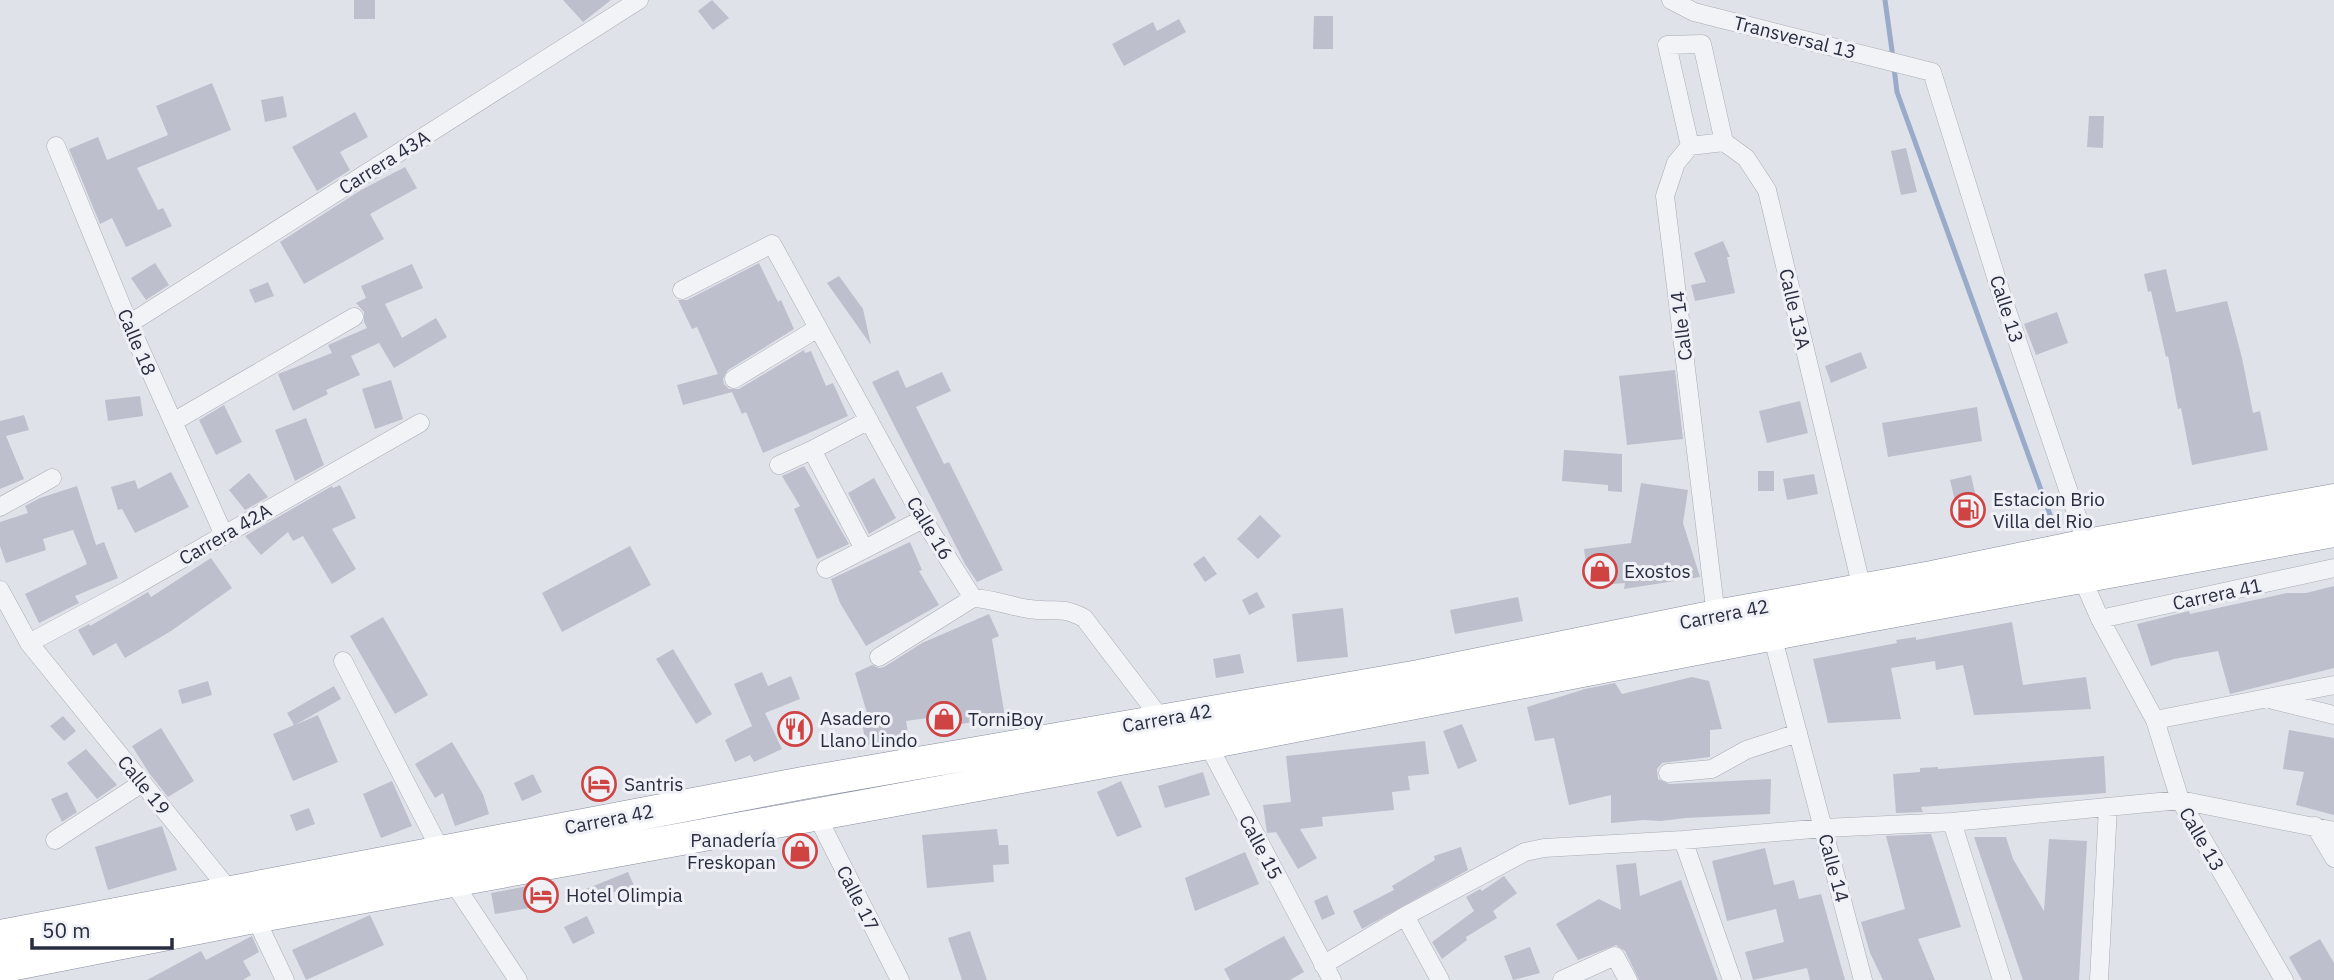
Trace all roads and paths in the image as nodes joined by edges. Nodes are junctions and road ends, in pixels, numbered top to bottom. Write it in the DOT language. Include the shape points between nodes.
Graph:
graph roads {
  1 [pos="639,0"];
  2 [pos="1671,0"];
  3 [pos="1932,72"];
  4 [pos="1724,142"];
  5 [pos="57,146"];
  6 [pos="1690,146"];
  7 [pos="682,290"];
  8 [pos="354,317"];
  9 [pos="129,324"];
  10 [pos="818,328"];
  11 [pos="734,379"];
  12 [pos="869,419"];
  13 [pos="173,422"];
  14 [pos="420,423"];
  15 [pos="812,450"];
  16 [pos="779,465"];
  17 [pos="52,478"];
  18 [pos="2334,499"];
  19 [pos="0,507"];
  20 [pos="923,519"];
  21 [pos="2334,531"];
  22 [pos="223,535"];
  23 [pos="2087,545"];
  24 [pos="864,549"];
  25 [pos="2334,568"];
  26 [pos="826,569"];
  27 [pos="2082,578"];
  28 [pos="1862,589"];
  29 [pos="0,590"];
  30 [pos="973,598"];
  31 [pos="1716,615"];
  32 [pos="2100,619"];
  33 [pos="1772,635"];
  34 [pos="29,643"];
  35 [pos="878,657"];
  36 [pos="343,661"];
  37 [pos="2334,685"];
  38 [pos="2266,699"];
  39 [pos="2334,715"];
  40 [pos="1176,717"];
  41 [pos="2155,720"];
  42 [pos="1798,733"];
  43 [pos="1208,743"];
  44 [pos="1668,773"];
  45 [pos="142,783"];
  46 [pos="2180,800"];
  47 [pos="2108,807"];
  48 [pos="817,816"];
  49 [pos="1952,822"];
  50 [pos="2315,826"];
  51 [pos="1824,828"];
  52 [pos="2334,831"];
  53 [pos="55,840"];
  54 [pos="1683,840"];
  55 [pos="441,851"];
  56 [pos="2334,858"];
  57 [pos="453,882"];
  58 [pos="230,891"];
  59 [pos="1405,916"];
  60 [pos="255,917"];
  61 [pos="0,936"];
  62 [pos="0,967"];
  63 [pos="1329,976"];
  64 [pos="285,980"];
  65 [pos="518,980"];
  66 [pos="900,980"];
  67 [pos="1440,980"];
  68 [pos="1562,980"];
  69 [pos="1628,980"];
  70 [pos="1732,980"];
  71 [pos="1863,980"];
  72 [pos="2001,980"];
  73 [pos="2099,980"];
  74 [pos="2284,980"];
  1 -- 9 [label="street, Carrera 43A"];
  2 -- 3 [label="street, Transversal 13" via="1693,12"];
  3 -- 23 [label="street, Calle 13"];
  4 -- 6 [label="street"];
  4 -- 6 [label="street" via="1702,44 1667,45"];
  4 -- 28 [label="street, Calle 13A" via="1746,158 1767,190"];
  5 -- 9 [label="street, Calle 18"];
  6 -- 31 [label="street, Calle 14" via="1676,163 1665,197"];
  7 -- 10 [label="street, Calle 16" via="772,244"];
  8 -- 13 [label="street"];
  9 -- 13 [label="street, Calle 18"];
  10 -- 11 [label="street"];
  10 -- 12 [label="street, Calle 16"];
  12 -- 15 [label="street"];
  12 -- 20 [label="street, Calle 16"];
  13 -- 22 [label="street, Calle 18"];
  14 -- 22 [label="street, Carrera 42A"];
  15 -- 16 [label="street"];
  15 -- 24 [label="street"];
  17 -- 19 [label="street"];
  18 -- 23 [label="highway, Carrera 42"];
  20 -- 24 [label="street"];
  20 -- 30 [label="street, Calle 16"];
  21 -- 27 [label="highway, Carrera 42"];
  22 -- 34 [label="street, Carrera 42A"];
  23 -- 28 [label="highway, Carrera 42"];
  24 -- 26 [label="street"];
  25 -- 32 [label="street, Carrera 41"];
  27 -- 32 [label="street, Calle 13"];
  27 -- 33 [label="highway, Carrera 42"];
  28 -- 31 [label="highway, Carrera 42"];
  29 -- 34 [label="street, Calle 19"];
  30 -- 35 [label="street"];
  30 -- 40 [label="street" via="1031,610 1067,609 1084,618"];
  31 -- 40 [label="highway, Carrera 42" via="1419,676"];
  32 -- 41 [label="street, Calle 13"];
  33 -- 42 [label="street, Calle 14"];
  33 -- 43 [label="highway, Carrera 42"];
  34 -- 45 [label="street, Calle 19"];
  36 -- 55 [label="street"];
  37 -- 38 [label="street"];
  38 -- 39 [label="street"];
  38 -- 41 [label="street"];
  40 -- 43 [label="street, Calle 15"];
  40 -- 55 [label="highway, Carrera 42"];
  41 -- 46 [label="street, Calle 13"];
  42 -- 44 [label="street" via="1746,750 1712,769"];
  42 -- 51 [label="street, Calle 14"];
  43 -- 48 [label="highway, Carrera 42"];
  43 -- 63 [label="street, Calle 15"];
  45 -- 53 [label="street"];
  45 -- 58 [label="street, Calle 19"];
  46 -- 47 [label="street"];
  46 -- 50 [label="street"];
  46 -- 74 [label="street, Calle 13"];
  47 -- 49 [label="street"];
  47 -- 73 [label="street"];
  48 -- 57 [label="highway, Carrera 42"];
  48 -- 66 [label="street, Calle 17"];
  49 -- 51 [label="street"];
  49 -- 72 [label="street"];
  50 -- 52 [label="street"];
  50 -- 56 [label="street"];
  51 -- 54 [label="street"];
  51 -- 71 [label="street, Calle 14"];
  54 -- 59 [label="street" via="1525,852"];
  54 -- 70 [label="street"];
  55 -- 58 [label="highway, Carrera 42"];
  57 -- 60 [label="highway, Carrera 42"];
  57 -- 65 [label="street"];
  58 -- 60 [label="street, Calle 19"];
  58 -- 61 [label="highway, Carrera 42"];
  59 -- 63 [label="street"];
  59 -- 67 [label="street"];
  60 -- 62 [label="highway, Carrera 42"];
  60 -- 64 [label="street, Calle 19"];
  68 -- 69 [label="street" via="1615,956"];
}
